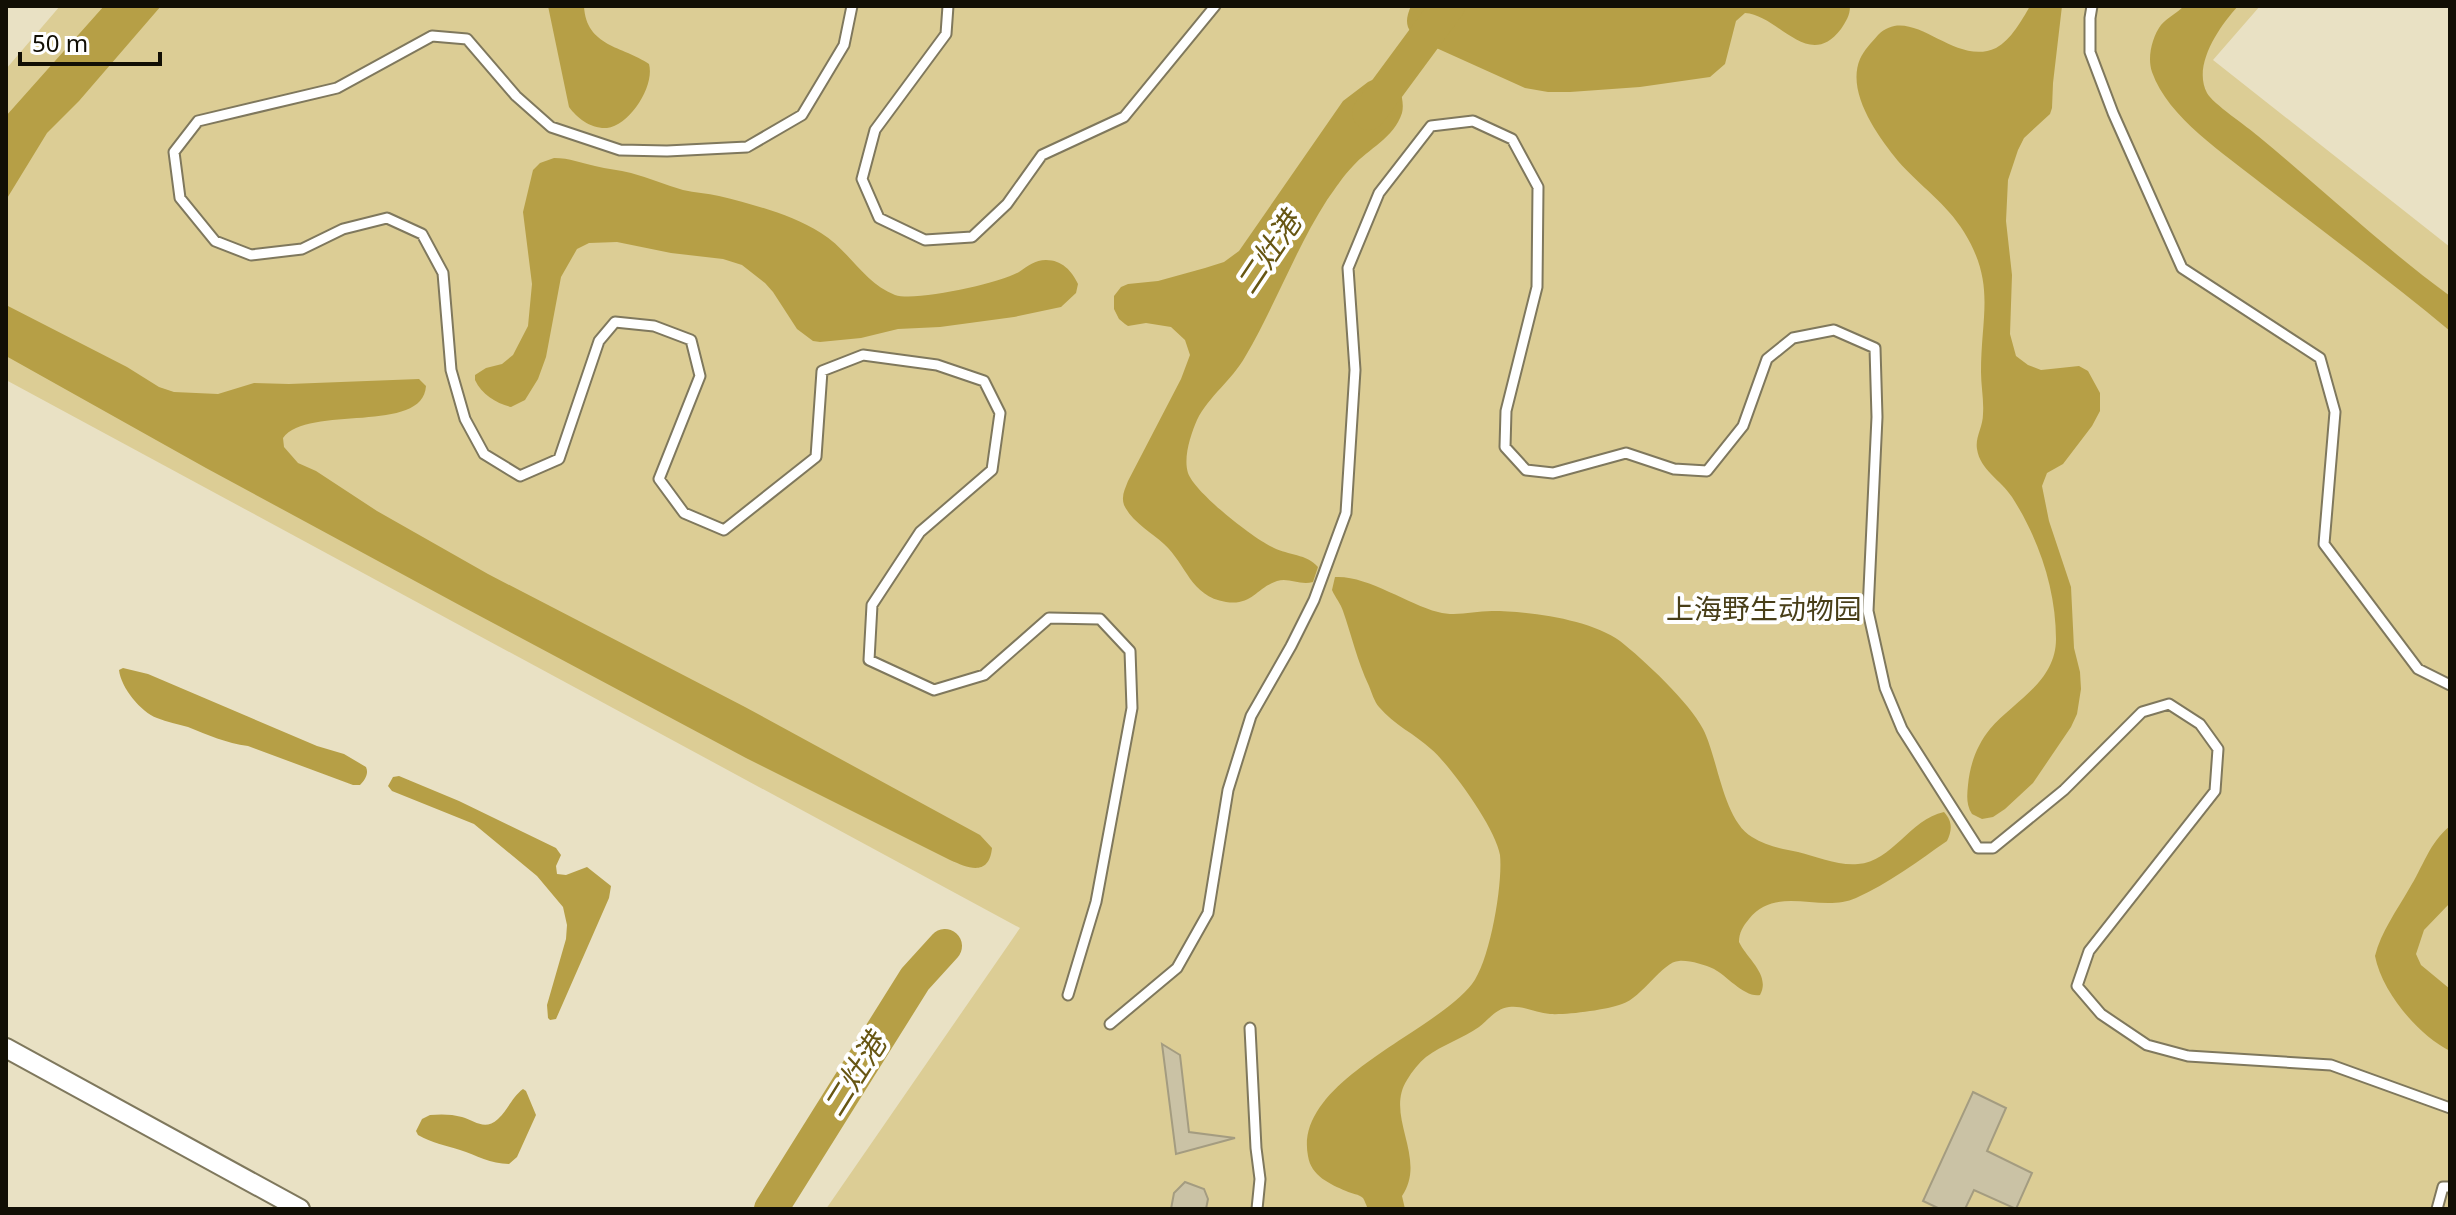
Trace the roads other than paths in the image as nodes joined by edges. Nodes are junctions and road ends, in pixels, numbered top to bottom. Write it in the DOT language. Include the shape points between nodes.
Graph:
graph roads {
  1 [pos="852,6"];
  2 [pos="948,6"];
  3 [pos="1215,6"];
  4 [pos="2092,6"];
  5 [pos="2450,685"];
  6 [pos="1068,995"];
  7 [pos="1110,1024"];
  8 [pos="1250,1028"];
  9 [pos="6,1048"];
  10 [pos="2450,1108"];
  11 [pos="2450,1187"];
  12 [pos="300,1209"];
  13 [pos="1257,1209"];
  14 [pos="2437,1209"];
  1 -- 6 [label="lane" via="844,45 802,115 747,147 620,150 551,127 467,39 432,36 337,88 198,121 174,152 180,198 215,241 251,255 302,249 343,229 387,218 422,234 443,273 451,370 465,419 484,454 520,476 559,459 599,341 615,322 654,326 691,340 700,376 659,479 684,513 724,530 816,457 822,371 863,355 937,365 984,381 1000,413 992,470 920,532 872,605 869,660 934,690 984,675 1049,618 1100,619 1130,651 1132,708 1096,902"];
  2 -- 3 [label="lane" via="946,34 875,130 862,179 879,218 925,240 972,237 1007,204 1042,155 1124,117"];
  4 -- 5 [label="lane" via="2090,52 2182,268 2320,358 2335,412 2324,544 2418,669"];
  7 -- 10 [label="lane" via="1177,968 1208,913 1228,790 1251,716 1314,600 1346,513 1355,370 1348,268 1379,193 1431,126 1473,121 1512,139 1538,187 1537,287 1506,411 1505,447 1526,470 1553,473 1626,453 1674,469 1707,471 1743,426 1767,359 1793,338 1834,330 1875,348 1868,611 1885,688 1902,729 1978,848 1993,848 2064,790 2142,712 2169,704 2200,724 2218,749 2215,791 2089,951 2077,986 2101,1014 2147,1045 2188,1056 2331,1065"];
  8 -- 13 [label="lane" via="1260,1179"];
  9 -- 12 [label="street"];
  11 -- 14 [label="lane" via="2443,1187"];
}
